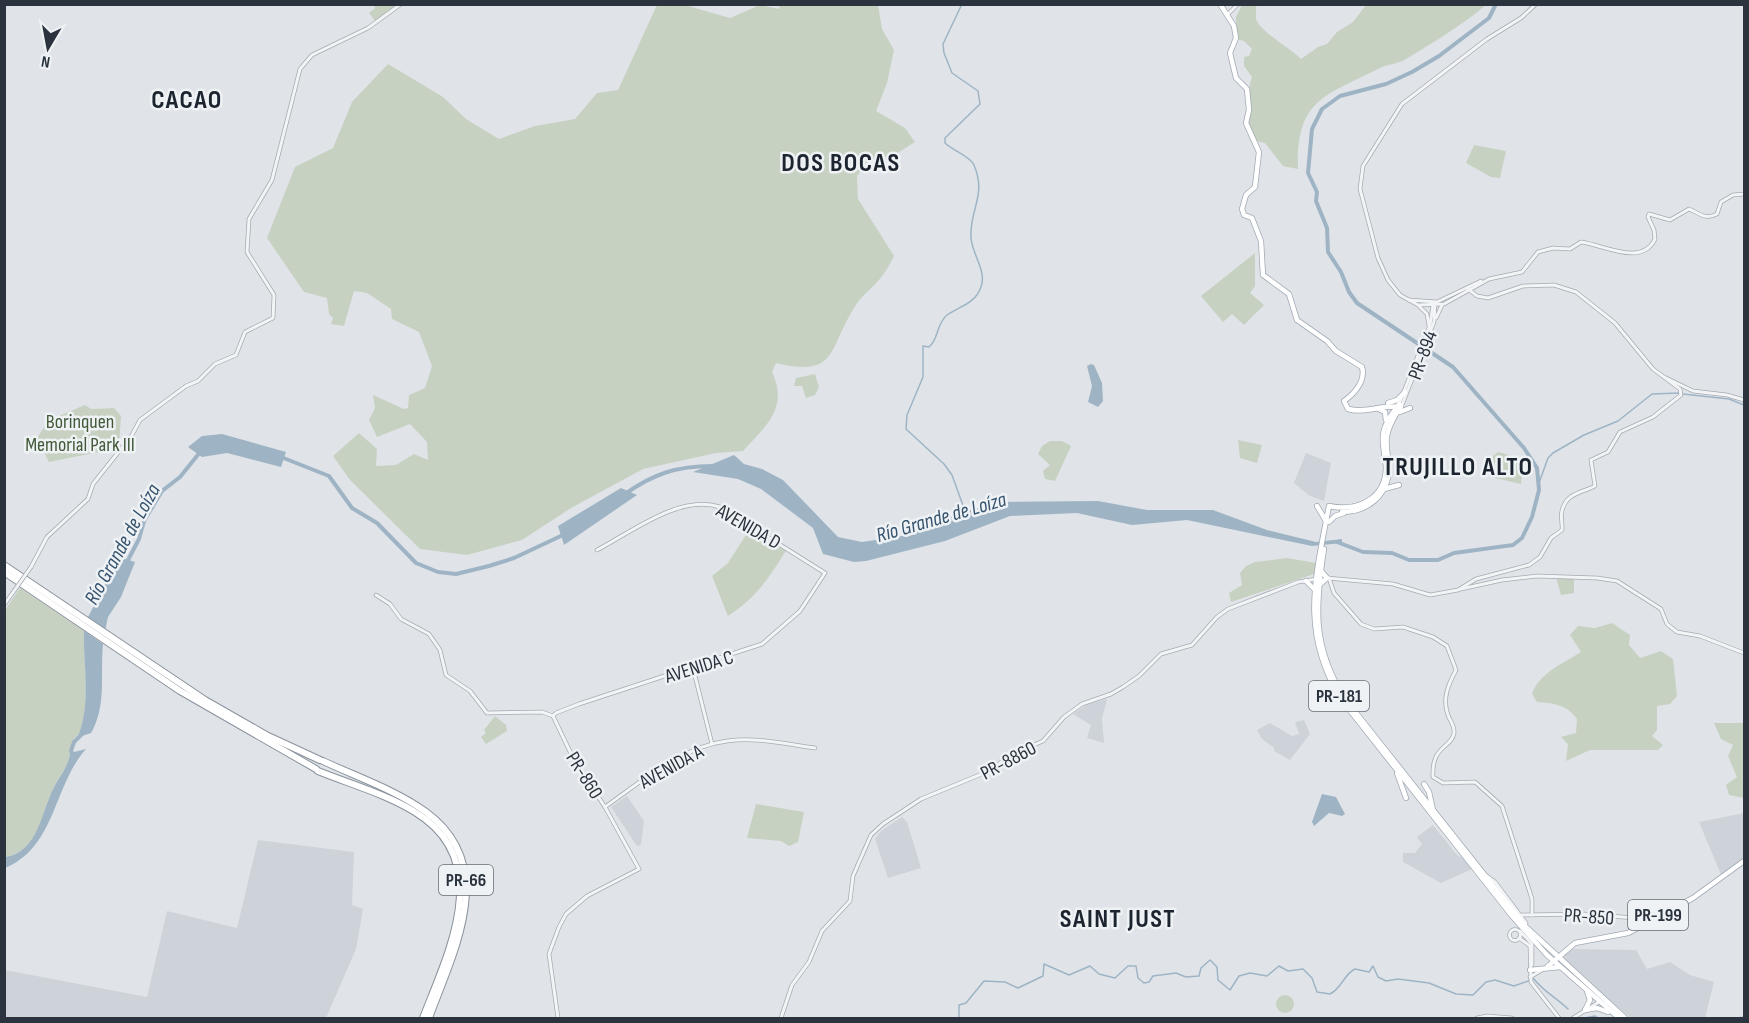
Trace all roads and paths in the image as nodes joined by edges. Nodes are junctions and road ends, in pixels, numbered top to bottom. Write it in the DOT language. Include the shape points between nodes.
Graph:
graph roads {
  1 [pos="401,4"];
  2 [pos="1220,4"];
  3 [pos="1238,4"];
  4 [pos="1536,4"];
  5 [pos="1227,15"];
  6 [pos="1744,194"];
  7 [pos="1488,279"];
  8 [pos="1477,286"];
  9 [pos="1468,289"];
  10 [pos="1475,295"];
  11 [pos="1460,296"];
  12 [pos="1408,300"];
  13 [pos="1416,304"];
  14 [pos="1444,304"];
  15 [pos="1434,305"];
  16 [pos="1434,322"];
  17 [pos="1430,328"];
  18 [pos="1664,377"];
  19 [pos="1406,393"];
  20 [pos="1744,400"];
  21 [pos="1388,403"];
  22 [pos="1400,406"];
  23 [pos="1411,407"];
  24 [pos="1372,408"];
  25 [pos="1393,418"];
  26 [pos="1384,431"];
  27 [pos="1388,475"];
  28 [pos="1384,489"];
  29 [pos="1317,506"];
  30 [pos="1355,509"];
  31 [pos="1327,523"];
  32 [pos="597,550"];
  33 [pos="4,565"];
  34 [pos="1320,569"];
  35 [pos="4,572"];
  36 [pos="1328,578"];
  37 [pos="1317,579"];
  38 [pos="1341,579"];
  39 [pos="820,580"];
  40 [pos="1306,580"];
  41 [pos="1316,588"];
  42 [pos="1332,588"];
  43 [pos="1458,590"];
  44 [pos="376,596"];
  45 [pos="4,605"];
  46 [pos="63,608"];
  47 [pos="1744,653"];
  48 [pos="148,667"];
  49 [pos="693,668"];
  50 [pos="1341,699"];
  51 [pos="1345,711"];
  52 [pos="554,716"];
  53 [pos="1377,739"];
  54 [pos="711,744"];
  55 [pos="1388,747"];
  56 [pos="815,748"];
  57 [pos="1395,768"];
  58 [pos="1424,784"];
  59 [pos="1406,798"];
  60 [pos="605,807"];
  61 [pos="1433,810"];
  62 [pos="1744,861"];
  63 [pos="1483,873"];
  64 [pos="1520,915"];
  65 [pos="1532,915"];
  66 [pos="1512,916"];
  67 [pos="1636,918"];
  68 [pos="1651,918"];
  69 [pos="1526,923"];
  70 [pos="1642,924"];
  71 [pos="1514,929"];
  72 [pos="1521,931"];
  73 [pos="1532,933"];
  74 [pos="1519,938"];
  75 [pos="1547,948"];
  76 [pos="1564,950"];
  77 [pos="1547,955"];
  78 [pos="1555,959"];
  79 [pos="1533,961"];
  80 [pos="1564,967"];
  81 [pos="1545,968"];
  82 [pos="1530,970"];
  83 [pos="1531,980"];
  84 [pos="1586,988"];
  85 [pos="1601,1000"];
  86 [pos="1585,1010"];
  87 [pos="423,1018"];
  88 [pos="429,1018"];
  89 [pos="558,1018"];
  90 [pos="781,1018"];
  91 [pos="1477,1018"];
  92 [pos="1512,1018"];
  93 [pos="1559,1018"];
  94 [pos="1572,1018"];
  95 [pos="1619,1018"];
  96 [pos="1625,1018"];
  1 -- 45 [label="street, bridge" via="368,28 312,55 300,69 272,180 249,219 247,252 274,295 273,318 244,332 236,355 217,363 141,420 93,484 88,499 47,537"];
  2 -- 5 [label="main road"];
  3 -- 5 [label="street"];
  4 -- 12 [label="street" via="1402,104 1364,166 1360,190 1382,267 1392,287"];
  5 -- 24 [label="main road" via="1235,32 1230,53 1235,75 1247,89 1246,123 1259,152 1255,187 1246,195 1242,209 1252,218 1260,237 1263,273 1289,294 1298,320 1361,366 1362,379 1344,403 1352,410"];
  6 -- 7 [label="street" via="1721,202 1717,214 1711,217 1689,209 1670,220 1648,214 1655,239 1648,250 1627,254 1581,242 1570,249 1538,252 1522,272"];
  7 -- 8 [label="street"];
  7 -- 9 [label="street"];
  8 -- 9 [label="street"];
  8 -- 10 [label="street"];
  9 -- 10 [label="street"];
  9 -- 11 [label="street"];
  9 -- 15 [label="street"];
  10 -- 11 [label="street"];
  10 -- 18 [label="street" via="1488,298 1523,286 1561,286 1576,292 1615,323"];
  11 -- 14 [label="street"];
  12 -- 13 [label="street"];
  12 -- 15 [label="street"];
  13 -- 15 [label="street"];
  13 -- 17 [label="street" via="1427,314"];
  14 -- 15 [label="street"];
  14 -- 16 [label="street"];
  15 -- 16 [label="street, PR-894 / PR-894"];
  15 -- 17 [label="street, PR-894 / PR-894"];
  16 -- 17 [label="street, PR-894 / PR-894"];
  17 -- 19 [label="street, PR-894 / PR-894"];
  18 -- 20 [label="street" via="1693,392"];
  18 -- 43 [label="street" via="1680,389 1681,396 1648,420 1620,432 1608,452 1591,460 1595,486 1566,501 1562,530 1551,538 1540,557 1521,568 1476,579"];
  19 -- 21 [label="main road"];
  19 -- 22 [label="street, PR-894 / PR-894"];
  19 -- 23 [label="street"];
  21 -- 22 [label="main road"];
  21 -- 24 [label="main road"];
  22 -- 24 [label="main road"];
  22 -- 25 [label="main road"];
  22 -- 26 [label="main road"];
  23 -- 25 [label="main road"];
  24 -- 26 [label="main road" via="1384,410"];
  25 -- 27 [label="main road" via="1387,436"];
  26 -- 30 [label="main road" via="1383,482 1372,500"];
  27 -- 28 [label="main road"];
  27 -- 28 [label="main road" via="1397,485"];
  28 -- 30 [label="main road" via="1372,504"];
  29 -- 31 [label="main road"];
  30 -- 31 [label="main road" via="1338,514"];
  30 -- 31 [label="main road, PR-181" via="1330,507"];
  31 -- 34 [label="main road, PR-181"];
  32 -- 39 [label="street, AVENIDA D" via="678,507 708,503 824,572"];
  33 -- 46 [label="highway, PR-66"];
  34 -- 36 [label="main road"];
  34 -- 37 [label="main road, PR-181"];
  35 -- 46 [label="highway, PR-66"];
  36 -- 37 [label="street, PR-8860"];
  36 -- 38 [label="street, PR-8860"];
  36 -- 41 [label="main road"];
  36 -- 42 [label="street"];
  37 -- 40 [label="street, PR-8860 / PR-8860"];
  37 -- 41 [label="main road, PR-181"];
  38 -- 42 [label="street"];
  38 -- 43 [label="street, PR-8860" via="1393,584 1430,595"];
  39 -- 49 [label="street, AVENIDA C" via="800,611 772,637 749,650"];
  40 -- 41 [label="main road"];
  40 -- 90 [label="street, PR-8860 / PR-8860" via="1228,609 1192,645 1161,654 1123,687 1082,704 1043,741 1011,755 989,771 921,799 883,824 871,835 858,864 850,901 822,932 809,962 792,985"];
  41 -- 50 [label="main road, PR-181" via="1313,619 1318,650"];
  41 -- 53 [label="main road, PR-181" via="1318,630 1326,663 1345,699"];
  42 -- 65 [label="street" via="1352,615 1368,627 1403,627 1447,646 1456,670 1445,694 1454,732 1436,754 1433,777 1443,783 1475,782 1502,806 1532,899"];
  43 -- 47 [label="street" via="1545,576 1617,581 1661,609 1671,628"];
  44 -- 52 [label="street" via="390,604 401,619 429,634 440,650 446,675 470,691 488,713 542,712"];
  46 -- 48 [label="highway, PR-66"];
  48 -- 87 [label="highway, PR-66" via="215,713 317,770 404,806 426,819 446,843 458,871 458,918"];
  48 -- 88 [label="highway, PR-66" via="238,720 412,803 432,816 450,837 462,862 467,891 465,915"];
  49 -- 52 [label="street, AVENIDA C" via="582,703"];
  49 -- 54 [label="street"];
  50 -- 51 [label="main road"];
  50 -- 57 [label="main road, PR-181"];
  52 -- 60 [label="street, PR-860 / PR-860" via="575,762"];
  53 -- 55 [label="main road"];
  53 -- 61 [label="main road, PR-181"];
  54 -- 56 [label="street, AVENIDA A" via="753,740"];
  54 -- 60 [label="street, AVENIDA A" via="679,757"];
  57 -- 59 [label="main road"];
  57 -- 66 [label="main road, PR-181"];
  58 -- 61 [label="main road" via="1430,792"];
  60 -- 89 [label="street, PR-860 / PR-860" via="639,868 579,902 566,914 549,954"];
  61 -- 63 [label="main road, PR-181"];
  62 -- 68 [label="main road, PR-199" via="1692,898"];
  63 -- 64 [label="street" via="1495,882"];
  63 -- 73 [label="main road, PR-181"];
  64 -- 65 [label="street, PR-850"];
  64 -- 69 [label="street"];
  65 -- 67 [label="street, PR-850 / PR-850"];
  65 -- 69 [label="street"];
  66 -- 71 [label="main road"];
  66 -- 77 [label="main road, PR-181"];
  67 -- 68 [label="street"];
  67 -- 70 [label="street, PR-850 / PR-850"];
  68 -- 70 [label="main road, PR-199"];
  69 -- 73 [label="street"];
  70 -- 76 [label="main road, PR-199" via="1628,933 1584,940"];
  71 -- 72 [label="street"];
  71 -- 74 [label="street" via="1510,938"];
  72 -- 74 [label="street"];
  72 -- 79 [label="street" via="1532,944"];
  73 -- 75 [label="main road, PR-181"];
  74 -- 82 [label="street" via="1530,946"];
  75 -- 76 [label="main road" via="1555,952"];
  75 -- 78 [label="main road, PR-181"];
  76 -- 78 [label="main road, PR-199"];
  76 -- 80 [label="main road"];
  77 -- 78 [label="main road, PR-181"];
  77 -- 81 [label="main road"];
  78 -- 80 [label="main road, PR-181"];
  78 -- 81 [label="main road, PR-199"];
  79 -- 81 [label="street" via="1536,967"];
  79 -- 82 [label="street"];
  80 -- 81 [label="main road"];
  80 -- 84 [label="main road, PR-181"];
  80 -- 85 [label="main road, PR-181"];
  81 -- 82 [label="main road"];
  81 -- 83 [label="street"];
  82 -- 83 [label="street"];
  83 -- 93 [label="street"];
  84 -- 85 [label="main road, PR-181"];
  84 -- 86 [label="main road" via="1590,1000"];
  85 -- 86 [label="street"];
  85 -- 95 [label="main road, PR-181"];
  85 -- 96 [label="main road, PR-181"];
  86 -- 94 [label="street"];
  86 -- 95 [label="main road" via="1601,1008"];
  91 -- 92 [label="street"];
}
